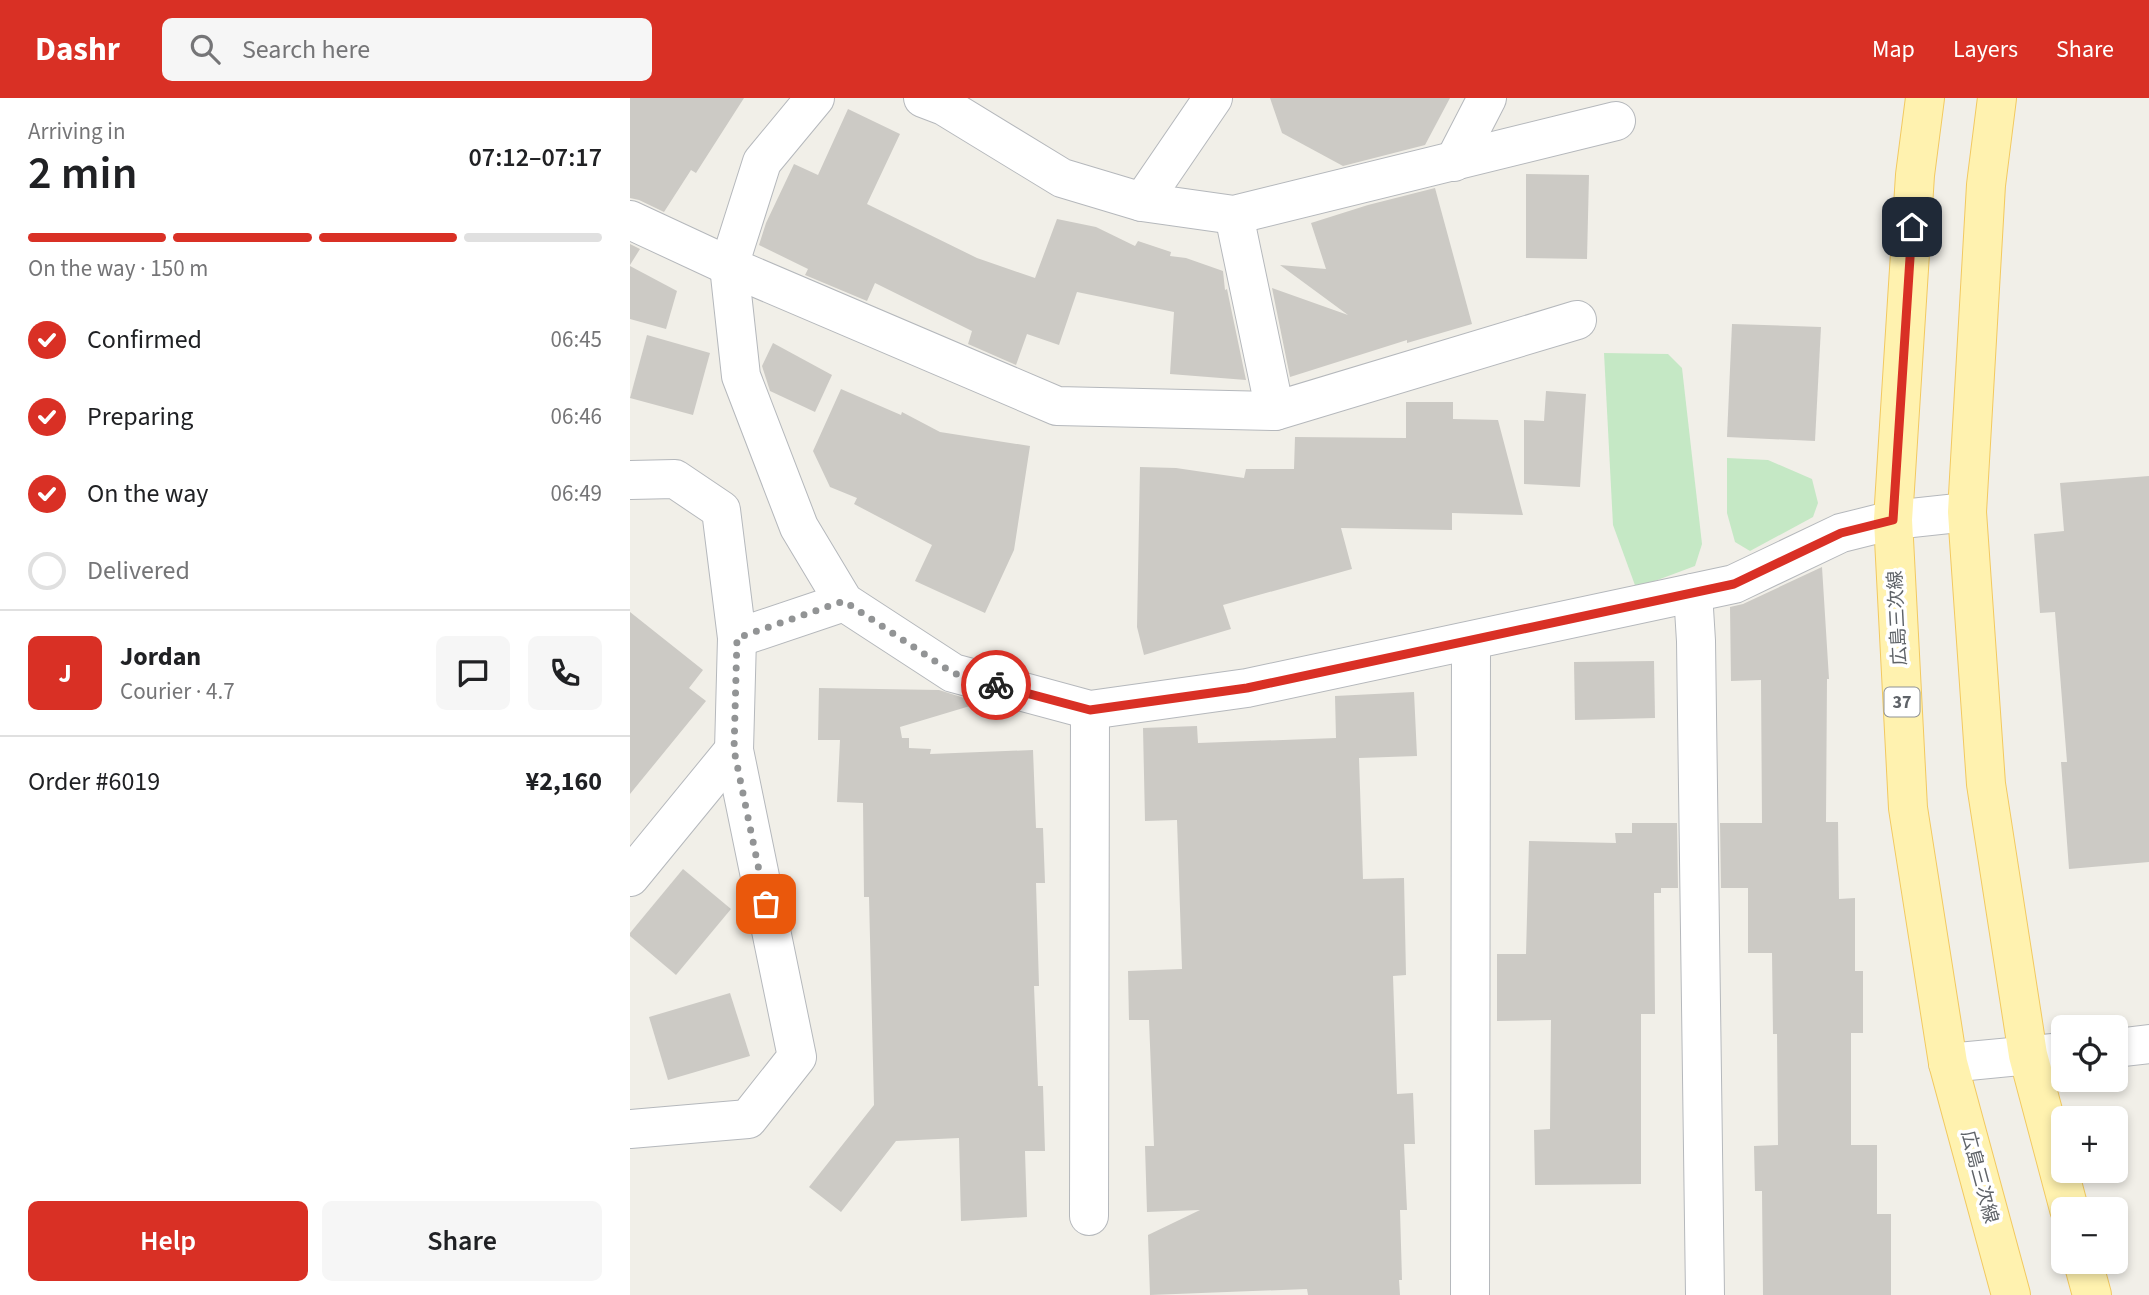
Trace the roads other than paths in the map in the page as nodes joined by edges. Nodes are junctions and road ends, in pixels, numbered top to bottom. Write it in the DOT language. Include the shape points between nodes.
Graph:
graph roads {
  1 [pos="815,98"];
  2 [pos="923,98"];
  3 [pos="1213,98"];
  4 [pos="1487,98"];
  5 [pos="1925,98"];
  6 [pos="1997,98"];
  7 [pos="1616,121"];
  8 [pos="1454,162"];
  9 [pos="1142,202"];
  10 [pos="1234,215"];
  11 [pos="630,220"];
  12 [pos="729,266"];
  13 [pos="1577,320"];
  14 [pos="1275,411"];
  15 [pos="630,480"];
  16 [pos="1967,512"];
  17 [pos="1893,520"];
  18 [pos="1693,593"];
  19 [pos="844,601"];
  20 [pos="737,638"];
  21 [pos="1471,640"];
  22 [pos="1090,710"];
  23 [pos="734,750"];
  24 [pos="630,877"];
  25 [pos="2149,1044"];
  26 [pos="2128,1047"];
  27 [pos="2046,1054"];
  28 [pos="1948,1063"];
  29 [pos="630,1129"];
  30 [pos="2067,1197"];
  31 [pos="1089,1216"];
  32 [pos="2086,1274"];
  33 [pos="1470,1295"];
  34 [pos="1705,1295"];
  35 [pos="2011,1295"];
  36 [pos="2092,1295"];
  1 -- 12 [label="street" via="762,162"];
  2 -- 9 [label="street" via="944,106 1062,178"];
  3 -- 9 [label="street"];
  4 -- 8 [label="street"];
  5 -- 17 [label="main road, 広島三次線 / 37" via="1915,175"];
  6 -- 16 [label="main road" via="1986,185"];
  7 -- 8 [label="street"];
  8 -- 10 [label="street"];
  9 -- 10 [label="street"];
  10 -- 14 [label="street"];
  11 -- 12 [label="street"];
  12 -- 14 [label="street" via="1057,406"];
  12 -- 19 [label="street" via="741,376 799,527"];
  13 -- 14 [label="street"];
  15 -- 20 [label="street" via="675,479 721,510"];
  16 -- 17 [label="street"];
  16 -- 27 [label="main road" via="1986,784"];
  17 -- 18 [label="street" via="1841,533 1734,584"];
  17 -- 28 [label="main road, 広島三次線 / 37" via="1908,808"];
  18 -- 21 [label="street"];
  18 -- 34 [label="street"];
  19 -- 20 [label="street"];
  19 -- 22 [label="street" via="953,673"];
  20 -- 23 [label="street"];
  21 -- 22 [label="street" via="1247,688"];
  21 -- 33 [label="street"];
  22 -- 31 [label="street"];
  23 -- 24 [label="street"];
  23 -- 29 [label="street" via="797,1057 748,1119"];
  25 -- 26 [label="street"];
  27 -- 28 [label="street"];
  27 -- 30 [label="main road"];
  28 -- 35 [label="main road, 広島三次線 / 37"];
  32 -- 36 [label="main road"];
}
